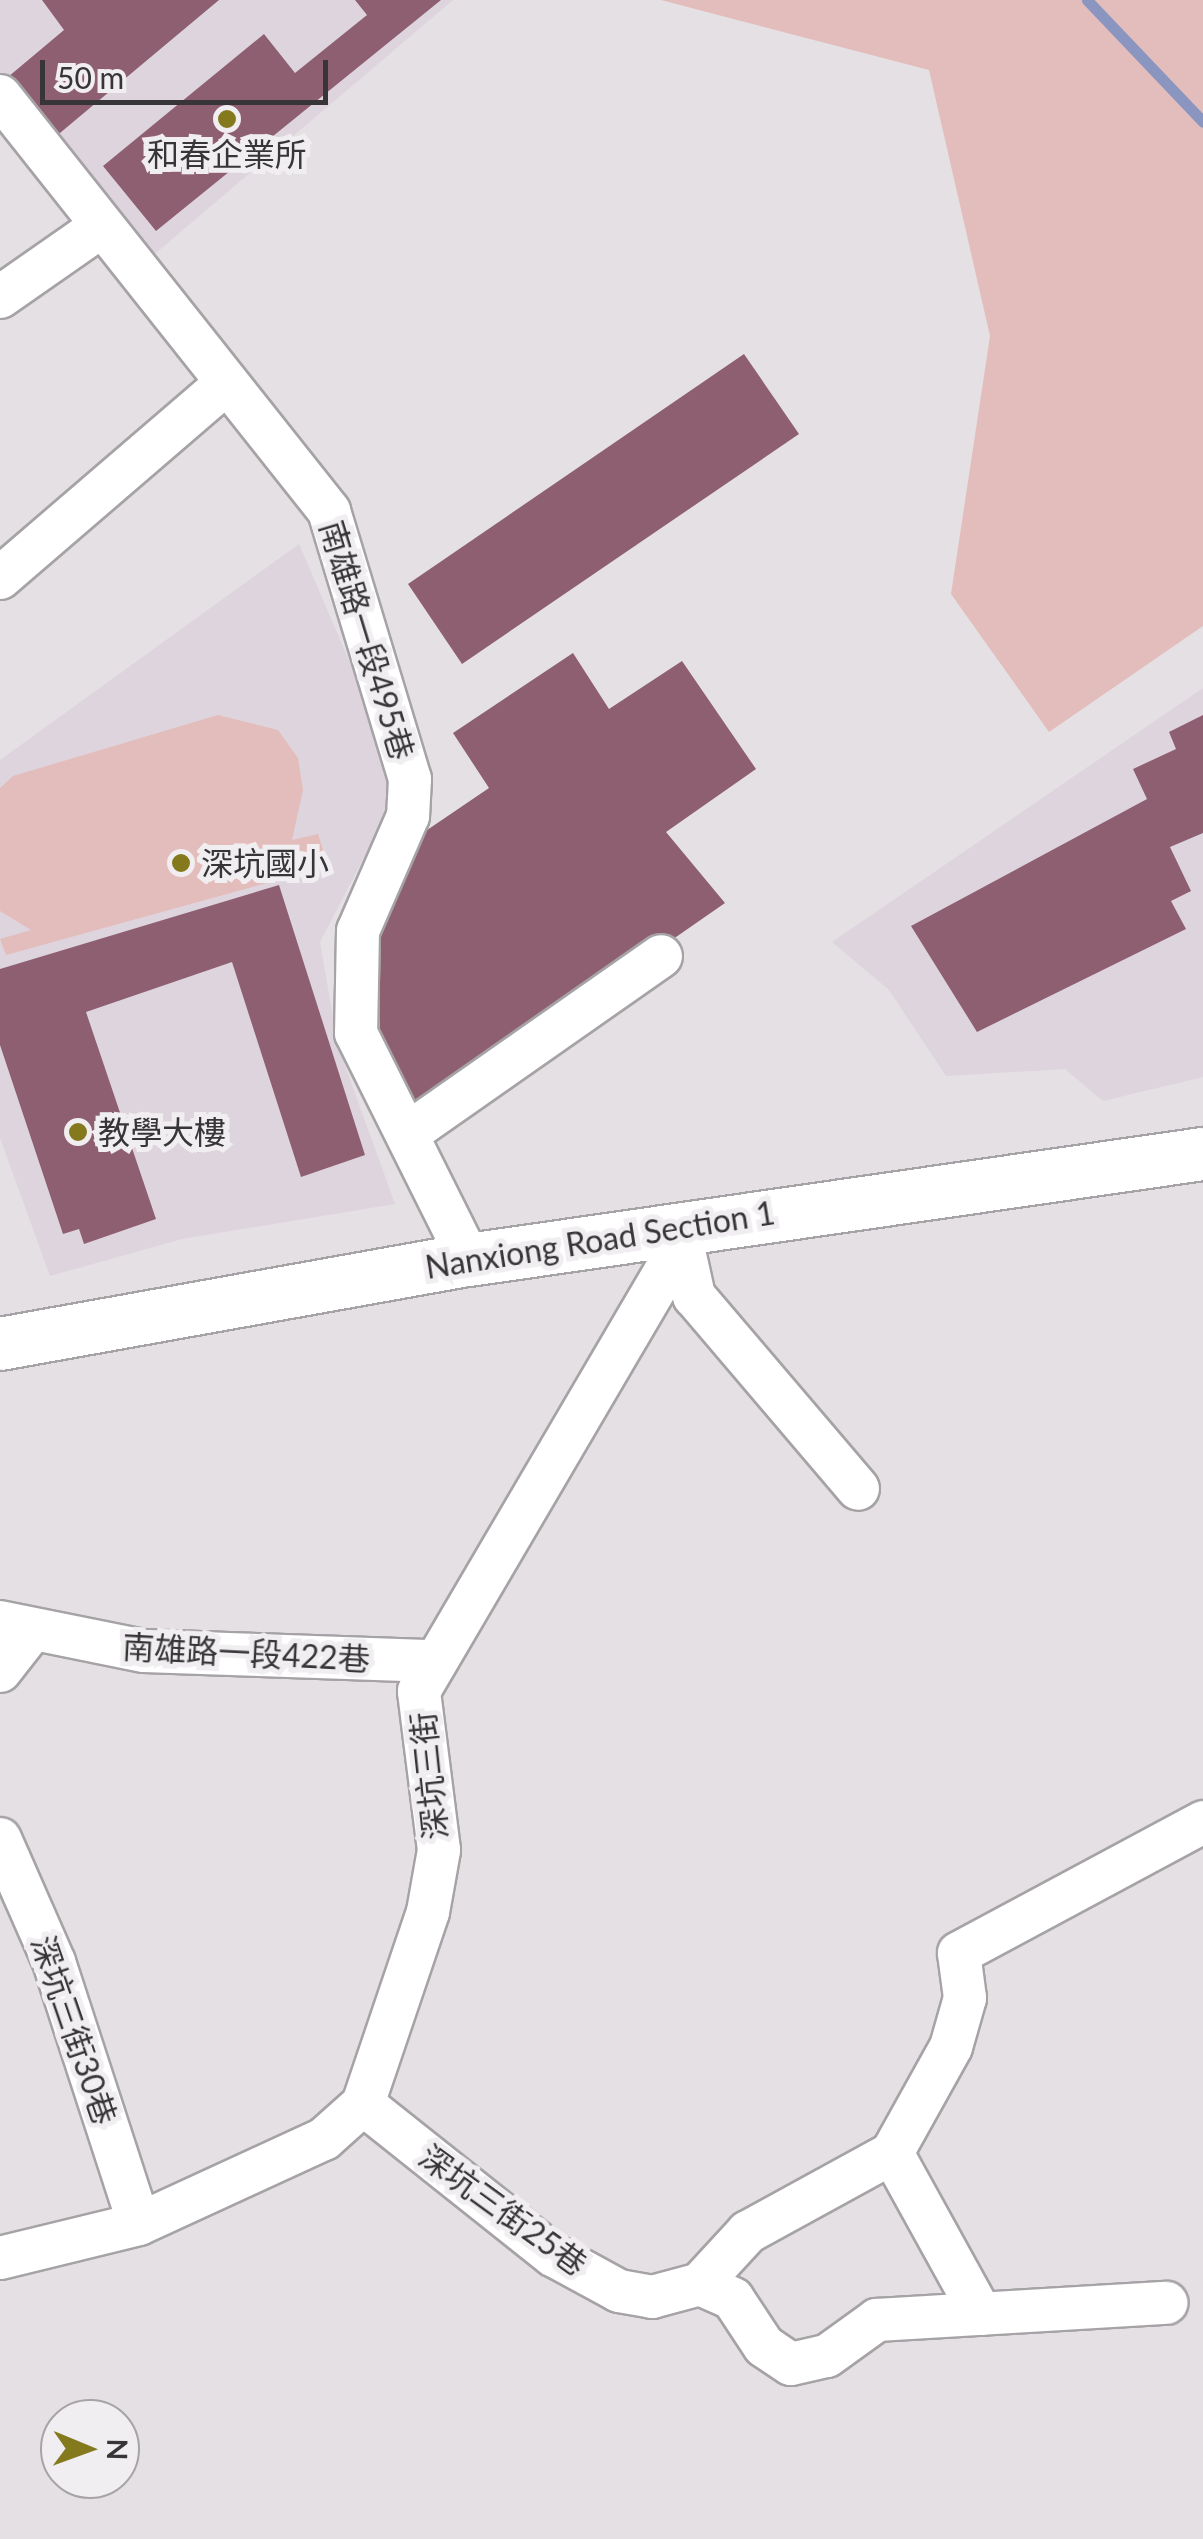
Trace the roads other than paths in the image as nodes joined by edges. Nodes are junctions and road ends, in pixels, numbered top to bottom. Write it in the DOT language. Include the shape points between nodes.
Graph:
graph roads {
  1 [pos="0,96"];
  2 [pos="98,228"];
  3 [pos="0,297"];
  4 [pos="222,386"];
  5 [pos="0,578"];
  6 [pos="661,956"];
  7 [pos="406,1134"];
  8 [pos="1203,1154"];
  9 [pos="679,1228"];
  10 [pos="469,1260"];
  11 [pos="0,1344"];
  12 [pos="858,1489"];
  13 [pos="14,1628"];
  14 [pos="434,1661"];
  15 [pos="0,1671"];
  16 [pos="1203,1822"];
  17 [pos="0,1839"];
  18 [pos="363,2104"];
  19 [pos="892,2154"];
  20 [pos="138,2224"];
  21 [pos="0,2258"];
  22 [pos="700,2284"];
  23 [pos="1167,2303"];
  24 [pos="981,2314"];
  1 -- 2 [label="street, 南雄路一段495巷"];
  2 -- 3 [label="street"];
  2 -- 4 [label="street, 南雄路一段495巷"];
  4 -- 5 [label="street"];
  4 -- 7 [label="street, 南雄路一段495巷" via="329,511 410,778 408,816 358,930 352,990 356,1033"];
  6 -- 7 [label="street"];
  7 -- 10 [label="street, 南雄路一段495巷"];
  8 -- 9 [label="main road, Nanxiong Road Section 1"];
  9 -- 10 [label="main road, Nanxiong Road Section 1"];
  9 -- 12 [label="street" via="694,1296"];
  9 -- 14 [label="street, 深坑三街" via="668,1267"];
  10 -- 11 [label="main road, Nanxiong Road Section 1"];
  13 -- 14 [label="street, 南雄路一段422巷" via="238,1659"];
  13 -- 15 [label="street"];
  14 -- 18 [label="street, 深坑三街" via="419,1691 438,1811 436,1865"];
  16 -- 19 [label="street" via="960,1953 965,1998 951,2047"];
  17 -- 20 [label="street, 深坑三街30巷" via="54,1962"];
  18 -- 20 [label="street" via="324,2139"];
  18 -- 22 [label="street, 深坑三街25巷" via="554,2254 620,2291 652,2298"];
  19 -- 22 [label="street" via="748,2232"];
  19 -- 24 [label="street"];
  20 -- 21 [label="street"];
  22 -- 24 [label="street" via="733,2300 764,2346 791,2364 827,2356 877,2320"];
  23 -- 24 [label="street"];
}
